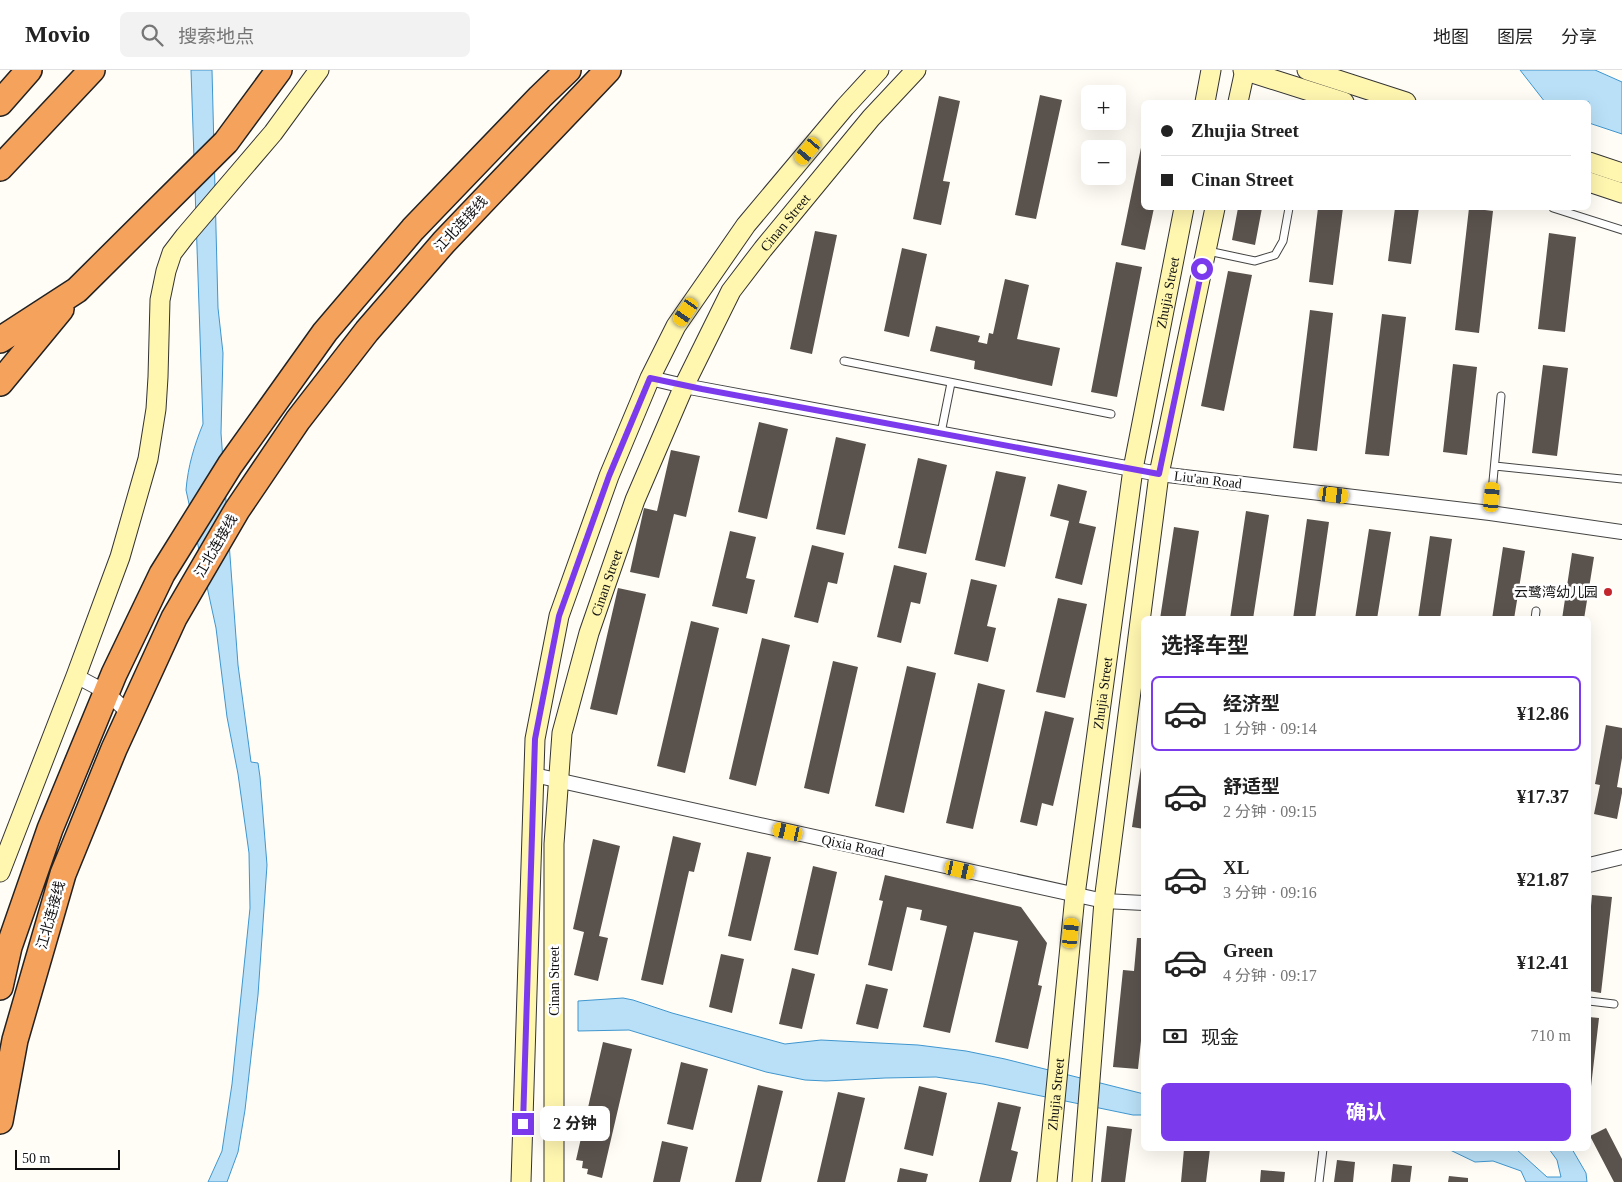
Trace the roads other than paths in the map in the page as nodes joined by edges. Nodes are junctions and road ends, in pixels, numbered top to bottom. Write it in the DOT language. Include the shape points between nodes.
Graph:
graph roads {
  1 [pos="29,70"];
  2 [pos="92,70"];
  3 [pos="279,70"];
  4 [pos="319,70"];
  5 [pos="568,70"];
  6 [pos="608,70"];
  7 [pos="880,70"];
  8 [pos="916,70"];
  9 [pos="1211,70"];
  10 [pos="1244,70"];
  11 [pos="1307,70"];
  12 [pos="1205,100"];
  13 [pos="1238,100"];
  14 [pos="1338,100"];
  15 [pos="1400,100"];
  16 [pos="0,103"];
  17 [pos="1591,163"];
  18 [pos="0,168"];
  19 [pos="1622,173"];
  20 [pos="1591,183"];
  21 [pos="1622,193"];
  22 [pos="1184,210"];
  23 [pos="1215,210"];
  24 [pos="1289,210"];
  25 [pos="1559,210"];
  26 [pos="1622,230"];
  27 [pos="1206,251"];
  28 [pos="77,290"];
  29 [pos="0,340"];
  30 [pos="844,362"];
  31 [pos="650,378"];
  32 [pos="0,382"];
  33 [pos="951,383"];
  34 [pos="684,386"];
  35 [pos="1501,396"];
  36 [pos="1111,414"];
  37 [pos="941,434"];
  38 [pos="1495,466"];
  39 [pos="1133,469"];
  40 [pos="1159,474"];
  41 [pos="1622,479"];
  42 [pos="1490,513"];
  43 [pos="1622,532"];
  44 [pos="1536,611"];
  45 [pos="1144,616"];
  46 [pos="1535,616"];
  47 [pos="1140,649"];
  48 [pos="76,676"];
  49 [pos="106,692"];
  50 [pos="130,714"];
  51 [pos="534,775"];
  52 [pos="559,781"];
  53 [pos="1622,858"];
  54 [pos="1591,865"];
  55 [pos="0,872"];
  56 [pos="1075,895"];
  57 [pos="1104,901"];
  58 [pos="1141,902"];
  59 [pos="0,987"];
  60 [pos="1591,1001"];
  61 [pos="1614,1004"];
  62 [pos="0,1121"];
  63 [pos="1323,1151"];
  64 [pos="521,1182"];
  65 [pos="554,1182"];
  66 [pos="1047,1182"];
  67 [pos="1082,1182"];
  68 [pos="1319,1182"];
  1 -- 16 [label="highway"];
  2 -- 18 [label="highway"];
  3 -- 28 [label="highway" via="226,142"];
  4 -- 48 [label="street" via="273,133 172,253 160,300 157,401 148,459 120,557"];
  5 -- 49 [label="highway, 江北连接线" via="413,229 325,332 230,465 162,574"];
  6 -- 50 [label="highway, 江北连接线" via="444,242 367,331 298,420 237,510 174,618"];
  7 -- 31 [label="street, Cinan Street" via="746,225 676,326"];
  8 -- 34 [label="street, Cinan Street" via="871,118 731,291"];
  9 -- 12 [label="street"];
  10 -- 13 [label="street"];
  10 -- 14 [label="street"];
  11 -- 15 [label="street"];
  17 -- 19 [label="street"];
  20 -- 21 [label="street"];
  22 -- 39 [label="street, Zhujia Street"];
  23 -- 27 [label="street, Zhujia Street"];
  24 -- 27 [label="lane" via="1283,242 1275,255 1255,261"];
  25 -- 26 [label="lane"];
  27 -- 40 [label="street, Zhujia Street"];
  28 -- 29 [label="highway"];
  28 -- 32 [label="highway"];
  30 -- 33 [label="lane"];
  31 -- 34 [label="street, Liu'an Road"];
  31 -- 51 [label="street, Cinan Street" via="609,476 559,616 535,739"];
  33 -- 36 [label="lane"];
  33 -- 37 [label="lane"];
  34 -- 37 [label="street, Liu'an Road"];
  34 -- 52 [label="street, Cinan Street" via="635,500 589,633 562,733"];
  35 -- 38 [label="lane"];
  37 -- 39 [label="street, Liu'an Road"];
  38 -- 41 [label="lane"];
  38 -- 42 [label="lane"];
  39 -- 40 [label="street, Liu'an Road"];
  39 -- 56 [label="street, Zhujia Street"];
  40 -- 42 [label="street, Liu'an Road"];
  40 -- 45 [label="street, Zhujia Street"];
  42 -- 43 [label="street, Liu'an Road"];
  44 -- 46 [label="lane"];
  47 -- 57 [label="street, Zhujia Street"];
  48 -- 49 [label="street"];
  48 -- 55 [label="street"];
  49 -- 50 [label="street"];
  49 -- 59 [label="highway, 江北连接线" via="50,829 9,947"];
  50 -- 62 [label="highway, 江北连接线" via="63,874 15,1040"];
  51 -- 52 [label="street, Qixia Road"];
  51 -- 64 [label="street, Cinan Street"];
  52 -- 56 [label="street, Qixia Road"];
  52 -- 65 [label="street, Cinan Street" via="554,844"];
  53 -- 54 [label="street"];
  56 -- 57 [label="street, Qixia Road"];
  56 -- 66 [label="street, Zhujia Street"];
  57 -- 58 [label="street, Qixia Road"];
  57 -- 67 [label="street, Zhujia Street"];
  60 -- 61 [label="lane"];
  63 -- 68 [label="lane"];
}
